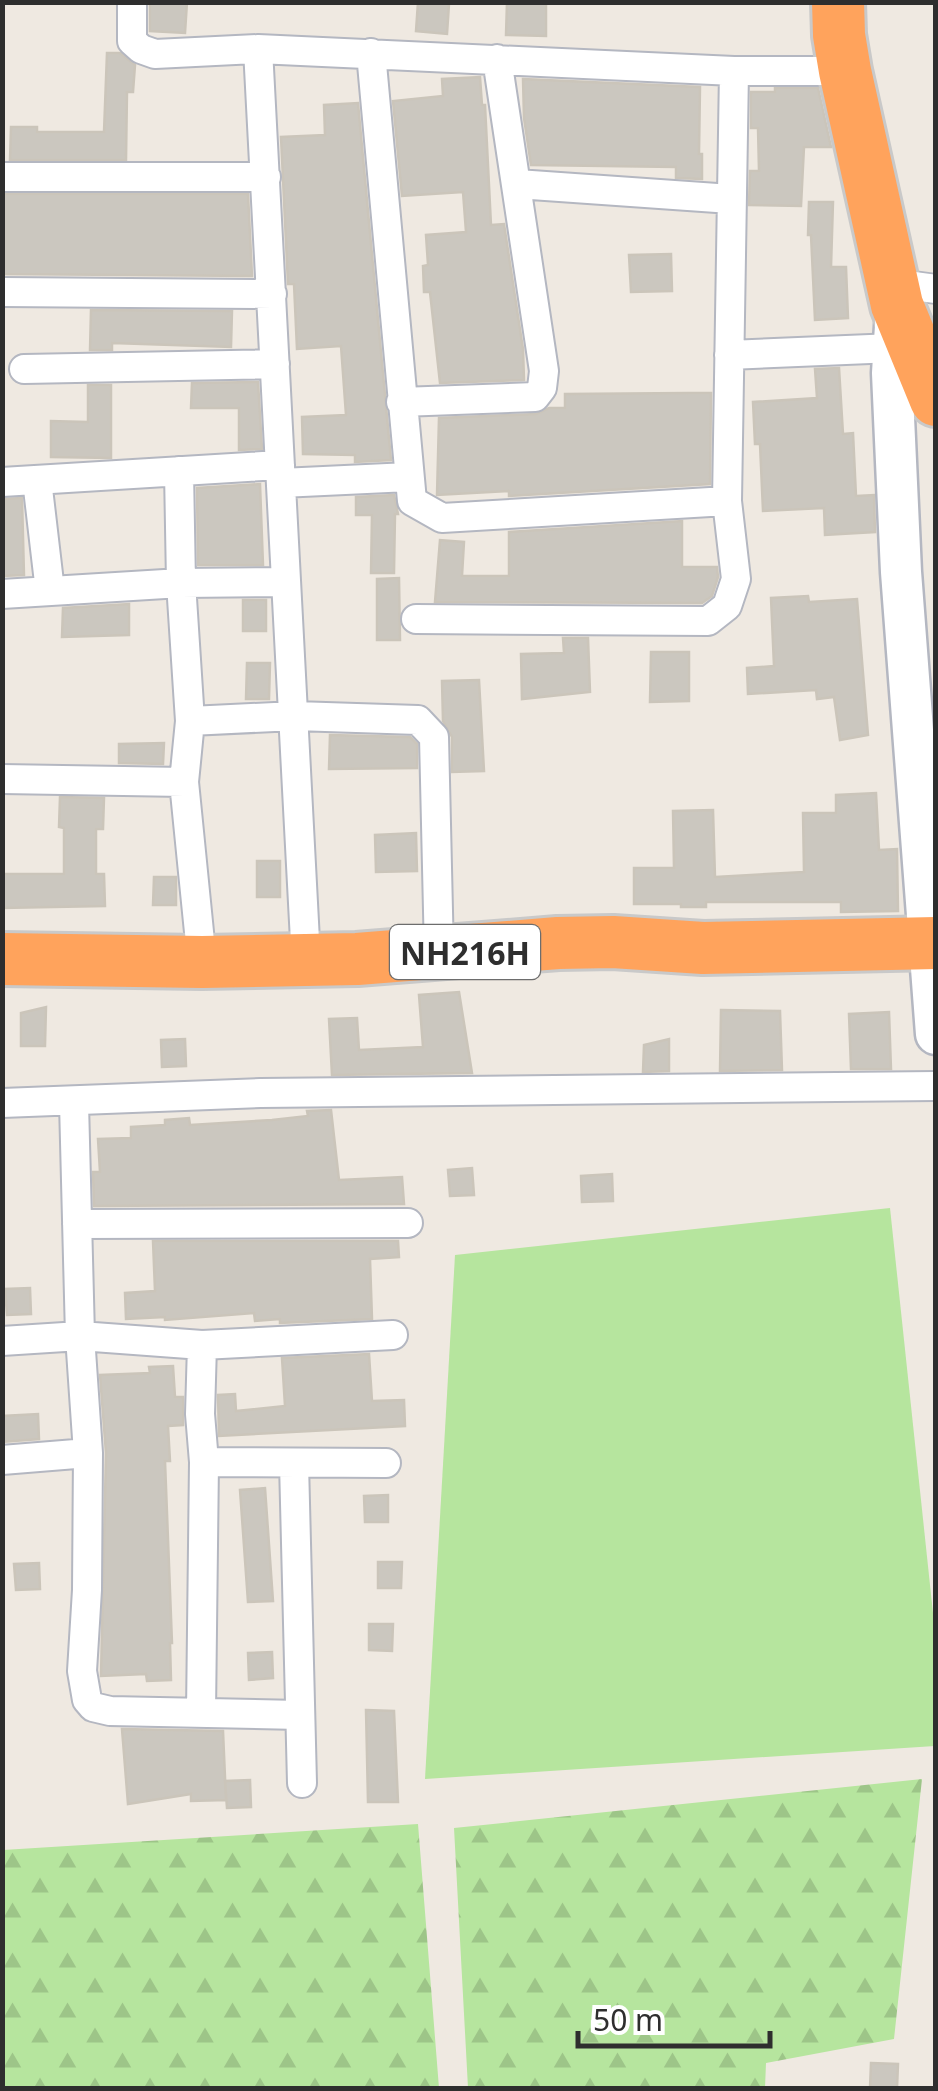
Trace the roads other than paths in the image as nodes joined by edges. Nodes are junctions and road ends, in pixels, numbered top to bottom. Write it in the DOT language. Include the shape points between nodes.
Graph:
graph roads {
  1 [pos="132,2"];
  2 [pos="838,2"];
  3 [pos="258,49"];
  4 [pos="371,54"];
  5 [pos="497,59"];
  6 [pos="734,71"];
  7 [pos="845,71"];
  8 [pos="2,177"];
  9 [pos="266,177"];
  10 [pos="516,184"];
  11 [pos="730,199"];
  12 [pos="2,292"];
  13 [pos="272,294"];
  14 [pos="904,306"];
  15 [pos="729,355"];
  16 [pos="275,364"];
  17 [pos="24,368"];
  18 [pos="936,400"];
  19 [pos="401,402"];
  20 [pos="179,472"];
  21 [pos="281,474"];
  22 [pos="410,477"];
  23 [pos="36,480"];
  24 [pos="2,482"];
  25 [pos="728,502"];
  26 [pos="286,582"];
  27 [pos="181,583"];
  28 [pos="50,591"];
  29 [pos="2,594"];
  30 [pos="416,619"];
  31 [pos="295,716"];
  32 [pos="190,721"];
  33 [pos="2,779"];
  34 [pos="184,782"];
  35 [pos="932,942"];
  36 [pos="440,954"];
  37 [pos="2,959"];
  38 [pos="306,960"];
  39 [pos="202,962"];
  40 [pos="936,1034"];
  41 [pos="936,1086"];
  42 [pos="74,1103"];
  43 [pos="2,1104"];
  44 [pos="408,1223"];
  45 [pos="77,1224"];
  46 [pos="393,1335"];
  47 [pos="80,1336"];
  48 [pos="2,1341"];
  49 [pos="202,1345"];
  50 [pos="88,1453"];
  51 [pos="2,1460"];
  52 [pos="204,1462"];
  53 [pos="294,1463"];
  54 [pos="386,1463"];
  55 [pos="200,1713"];
  56 [pos="300,1714"];
  57 [pos="302,1783"];
  1 -- 3 [label="street" via="132,40 141,49"];
  2 -- 7 [label="highway"];
  3 -- 4 [label="street"];
  3 -- 9 [label="street"];
  4 -- 5 [label="street"];
  4 -- 19 [label="street"];
  5 -- 6 [label="street"];
  5 -- 10 [label="street"];
  6 -- 7 [label="street"];
  6 -- 11 [label="street"];
  7 -- 14 [label="highway"];
  8 -- 9 [label="street"];
  9 -- 13 [label="street"];
  10 -- 11 [label="street"];
  10 -- 19 [label="street" via="542,388 535,397"];
  11 -- 15 [label="street"];
  12 -- 13 [label="street"];
  13 -- 16 [label="street"];
  14 -- 15 [label="street"];
  14 -- 18 [label="highway"];
  14 -- 35 [label="main road" via="892,373"];
  15 -- 25 [label="street"];
  16 -- 17 [label="street"];
  16 -- 21 [label="street"];
  19 -- 22 [label="street"];
  20 -- 21 [label="street"];
  20 -- 23 [label="street"];
  20 -- 27 [label="street"];
  21 -- 22 [label="street"];
  21 -- 26 [label="street"];
  22 -- 25 [label="street" via="412,502 442,518"];
  23 -- 24 [label="street"];
  23 -- 28 [label="street"];
  25 -- 30 [label="street" via="736,579 727,606 708,622"];
  26 -- 27 [label="street"];
  26 -- 31 [label="street"];
  27 -- 28 [label="street"];
  27 -- 32 [label="street"];
  28 -- 29 [label="street"];
  31 -- 32 [label="street"];
  31 -- 36 [label="street" via="418,720 428,728 434,738"];
  31 -- 38 [label="street"];
  32 -- 34 [label="street"];
  33 -- 34 [label="street"];
  34 -- 39 [label="street"];
  35 -- 36 [label="highway, NH216H" via="703,948 595,942"];
  35 -- 40 [label="main road"];
  36 -- 38 [label="highway, NH216H"];
  37 -- 39 [label="highway, NH216H"];
  38 -- 39 [label="highway, NH216H"];
  41 -- 42 [label="street" via="180,1095"];
  42 -- 43 [label="street"];
  42 -- 45 [label="street"];
  44 -- 45 [label="street"];
  45 -- 47 [label="street"];
  46 -- 49 [label="street"];
  47 -- 48 [label="street"];
  47 -- 49 [label="street"];
  47 -- 50 [label="street"];
  49 -- 52 [label="street"];
  50 -- 51 [label="street"];
  50 -- 55 [label="street" via="82,1672 87,1700 110,1712"];
  52 -- 53 [label="street"];
  52 -- 55 [label="street"];
  53 -- 54 [label="street"];
  53 -- 56 [label="street"];
  55 -- 56 [label="street"];
  56 -- 57 [label="street"];
}
